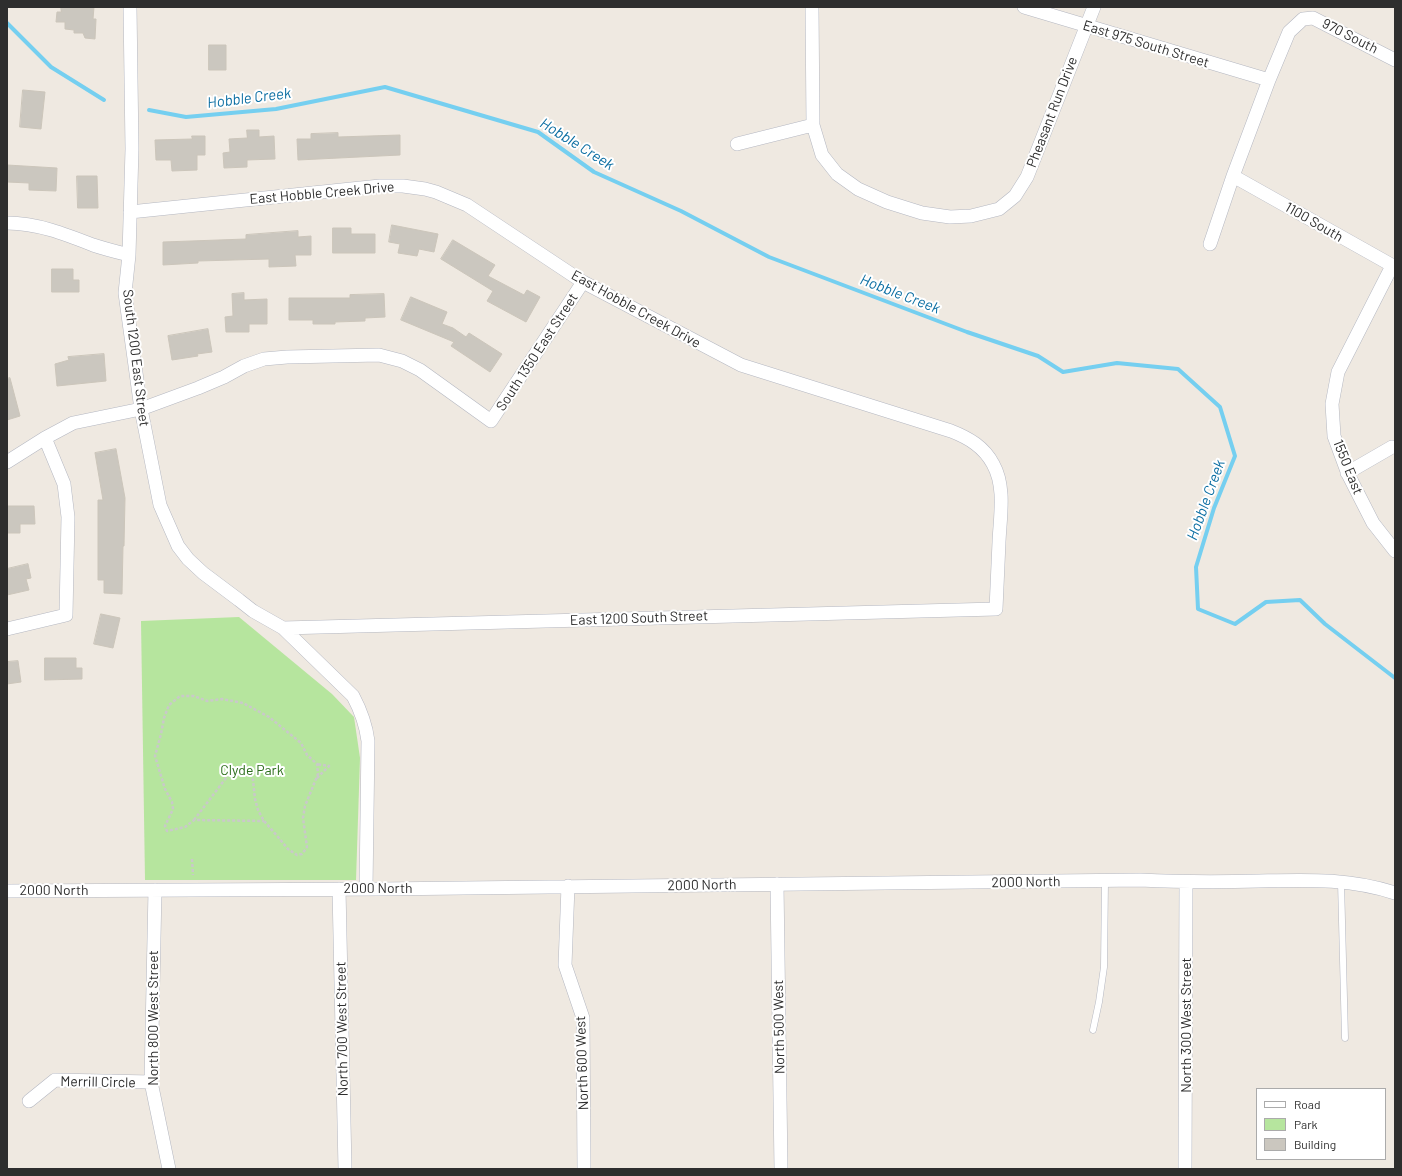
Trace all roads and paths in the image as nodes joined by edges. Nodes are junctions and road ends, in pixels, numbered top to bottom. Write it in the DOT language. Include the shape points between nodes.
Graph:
graph roads {
  1 [pos="130,7"];
  2 [pos="812,7"];
  3 [pos="1024,7"];
  4 [pos="1094,7"];
  5 [pos="1086,26"];
  6 [pos="1395,60"];
  7 [pos="1269,80"];
  8 [pos="813,125"];
  9 [pos="737,144"];
  10 [pos="1233,176"];
  11 [pos="130,212"];
  12 [pos="7,223"];
  13 [pos="1210,244"];
  14 [pos="129,255"];
  15 [pos="1393,267"];
  16 [pos="583,282"];
  17 [pos="141,409"];
  18 [pos="45,438"];
  19 [pos="1392,447"];
  20 [pos="7,462"];
  21 [pos="1347,473"];
  22 [pos="1395,551"];
  23 [pos="996,609"];
  24 [pos="283,628"];
  25 [pos="7,629"];
  26 [pos="317,764"];
  27 [pos="316,778"];
  28 [pos="194,820"];
  29 [pos="264,822"];
  30 [pos="192,859"];
  31 [pos="193,875"];
  32 [pos="1105,881"];
  33 [pos="1186,882"];
  34 [pos="1341,882"];
  35 [pos="777,884"];
  36 [pos="568,886"];
  37 [pos="339,889"];
  38 [pos="366,889"];
  39 [pos="155,890"];
  40 [pos="7,891"];
  41 [pos="1395,893"];
  42 [pos="1093,1030"];
  43 [pos="1345,1038"];
  44 [pos="150,1082"];
  45 [pos="29,1101"];
  46 [pos="169,1169"];
  47 [pos="345,1169"];
  48 [pos="584,1169"];
  49 [pos="780,1169"];
  50 [pos="1185,1169"];
  1 -- 11 [label="street, South 1200 East Street"];
  2 -- 8 [label="street"];
  3 -- 5 [label="street, East 975 South Street"];
  4 -- 5 [label="street, Pheasant Run Drive"];
  5 -- 7 [label="street, East 975 South Street"];
  5 -- 8 [label="street, Pheasant Run Drive" via="1027,177 1015,196 999,209 972,216 922,214 858,189 837,174 822,155"];
  6 -- 7 [label="street, 970 South" via="1313,18 1303,19 1289,32"];
  7 -- 10 [label="street"];
  8 -- 9 [label="street"];
  10 -- 13 [label="street"];
  10 -- 15 [label="street, 1100 South"];
  11 -- 14 [label="street, South 1200 East Street"];
  11 -- 16 [label="street, East Hobble Creek Drive" via="380,186 410,187 436,192 468,205"];
  12 -- 14 [label="street" via="42,227"];
  14 -- 17 [label="street, South 1200 East Street" via="125,292"];
  15 -- 21 [label="street, 1550 East" via="1338,372 1332,404 1334,436"];
  16 -- 17 [label="street, South 1350 East Street" via="491,421 420,370 402,360 379,355 286,357 264,360"];
  16 -- 23 [label="street, East Hobble Creek Drive" via="741,366 951,431 968,438 983,449 994,464 1000,482"];
  17 -- 18 [label="street" via="73,423"];
  17 -- 24 [label="street, South 1200 East Street" via="160,505 178,546 203,573 253,611"];
  18 -- 20 [label="street"];
  18 -- 25 [label="street" via="64,484 68,517 66,615"];
  19 -- 21 [label="street"];
  21 -- 22 [label="street, 1550 East" via="1373,523"];
  23 -- 24 [label="street, East 1200 South Street"];
  24 -- 38 [label="street, South 1200 East Street" via="353,696 365,723 368,749"];
  26 -- 27 [label="path"];
  26 -- 27 [label="path" via="329,766"];
  26 -- 28 [label="path" via="307,755 301,743 269,717 243,703 180,696 169,705 155,756 165,789 172,802 173,809 165,826 167,831 185,827"];
  27 -- 29 [label="path" via="305,806 303,818 307,846 302,854 297,855 288,849"];
  28 -- 29 [label="path"];
  28 -- 29 [label="path" via="229,774 240,767 249,770 258,810"];
  30 -- 31 [label="path"];
  32 -- 33 [label="street, 2000 North"];
  32 -- 35 [label="street, 2000 North"];
  32 -- 42 [label="lane" via="1104,967"];
  33 -- 34 [label="street, 2000 North"];
  33 -- 50 [label="street, North 300 West Street"];
  34 -- 41 [label="street, 2000 North"];
  34 -- 43 [label="lane"];
  35 -- 36 [label="street, 2000 North"];
  35 -- 49 [label="street, North 500 West"];
  36 -- 38 [label="street, 2000 North"];
  36 -- 48 [label="street, North 600 West" via="565,965 583,1018"];
  37 -- 38 [label="street, 2000 North"];
  37 -- 39 [label="street, 2000 North"];
  37 -- 47 [label="street, North 700 West Street"];
  39 -- 40 [label="street, 2000 North"];
  39 -- 44 [label="street, North 800 West Street"];
  44 -- 45 [label="street, Merrill Circle" via="55,1080"];
  44 -- 46 [label="street, North 800 West Street"];
}
